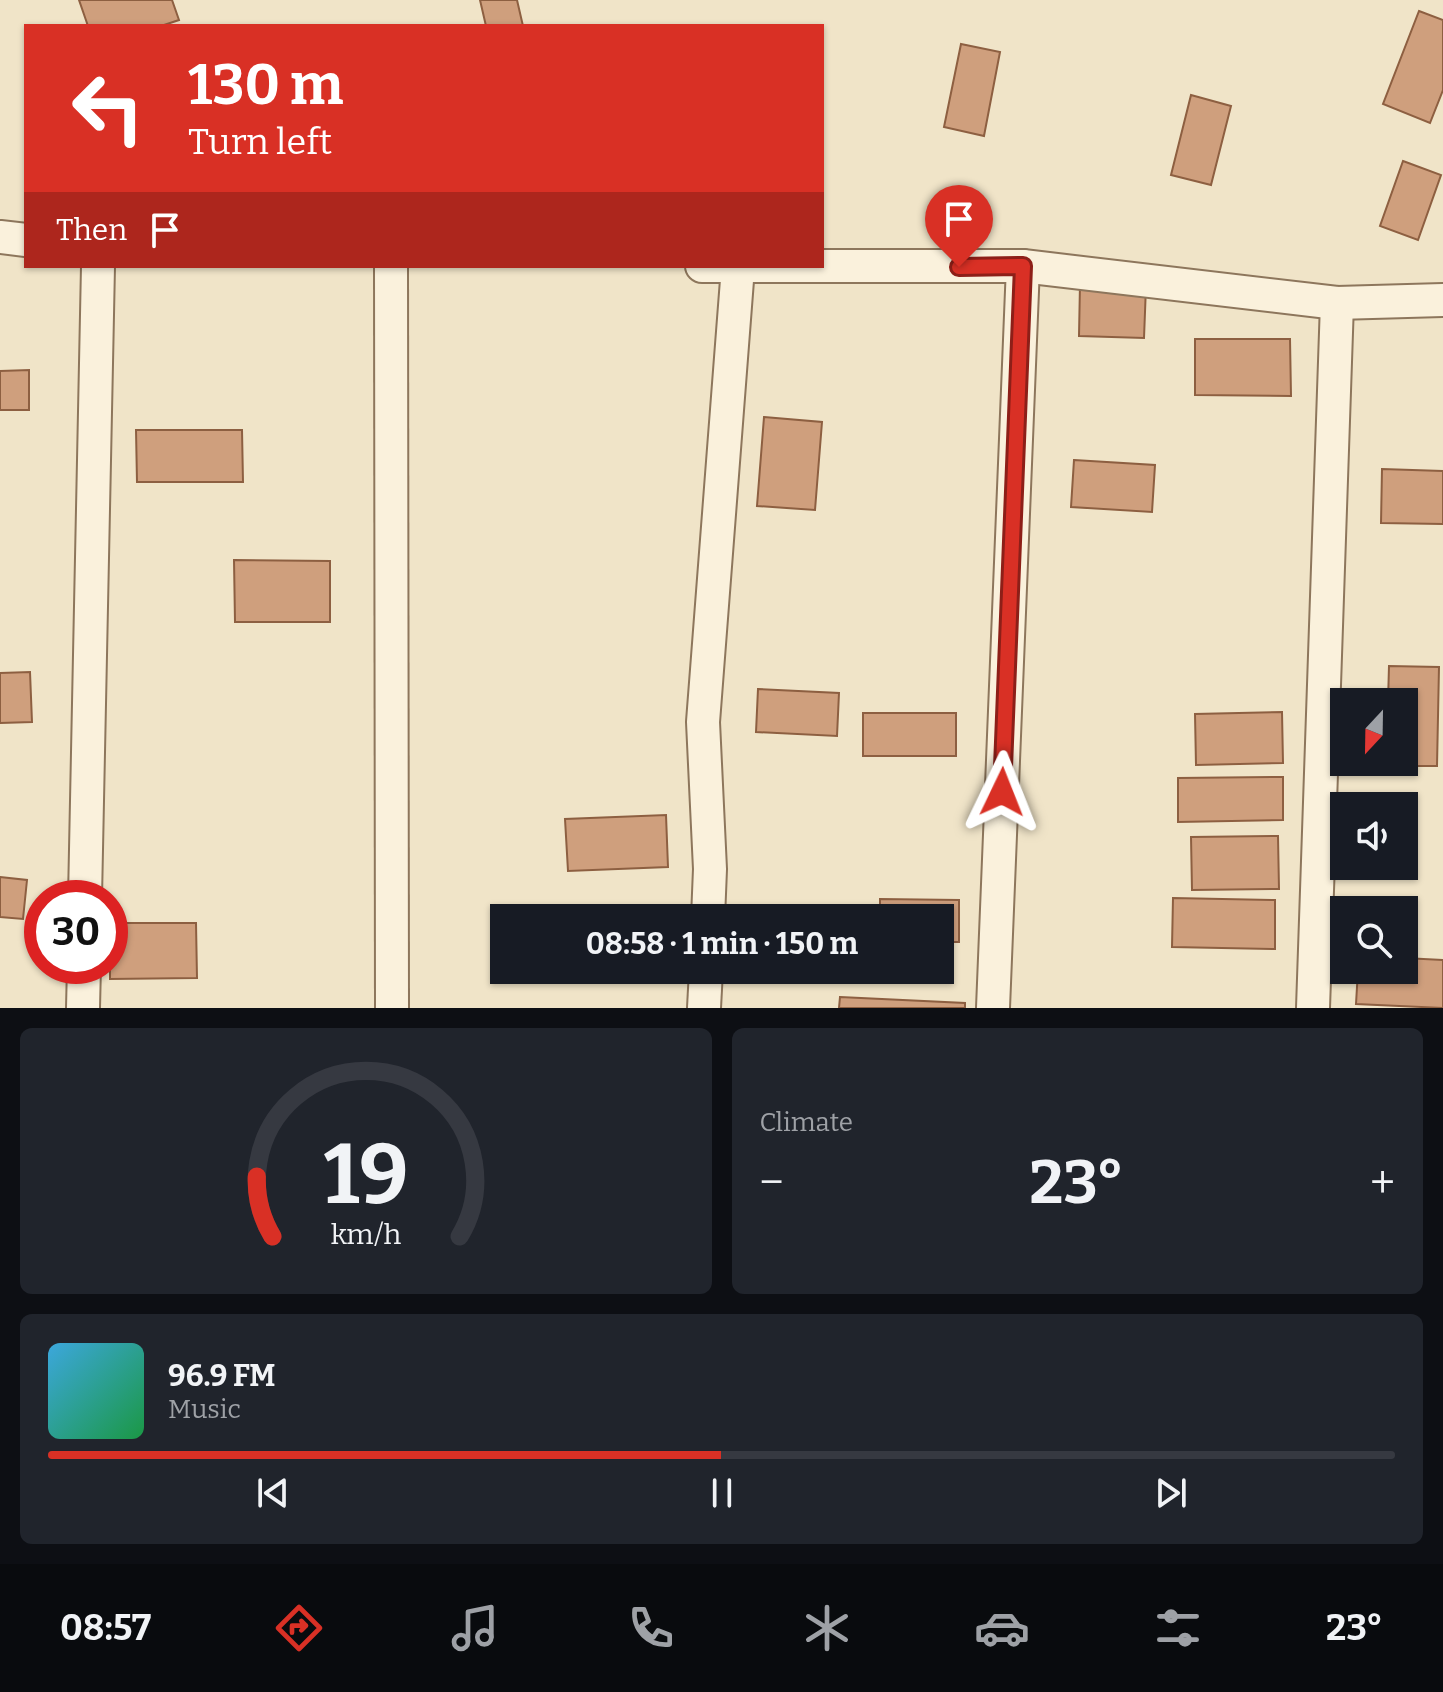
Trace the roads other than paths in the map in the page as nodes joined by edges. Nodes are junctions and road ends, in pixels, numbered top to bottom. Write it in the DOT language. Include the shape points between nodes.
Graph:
graph roads {
  1 [pos="0,237"];
  2 [pos="24,240"];
  3 [pos="1023,266"];
  4 [pos="824,267"];
  5 [pos="98,268"];
  6 [pos="391,268"];
  7 [pos="738,268"];
  8 [pos="1443,300"];
  9 [pos="1337,303"];
  10 [pos="85,880"];
  11 [pos="709,904"];
  12 [pos="84,984"];
  13 [pos="705,984"];
  14 [pos="83,1008"];
  15 [pos="392,1008"];
  16 [pos="704,1008"];
  17 [pos="993,1008"];
  18 [pos="1313,1008"];
  1 -- 2 [label="street"];
  3 -- 4 [label="street"];
  3 -- 9 [label="street"];
  3 -- 17 [label="street"];
  5 -- 10 [label="street"];
  6 -- 15 [label="street"];
  7 -- 11 [label="street" via="703,722"];
  8 -- 9 [label="street"];
  9 -- 18 [label="street"];
  12 -- 14 [label="street"];
  13 -- 16 [label="street"];
}
